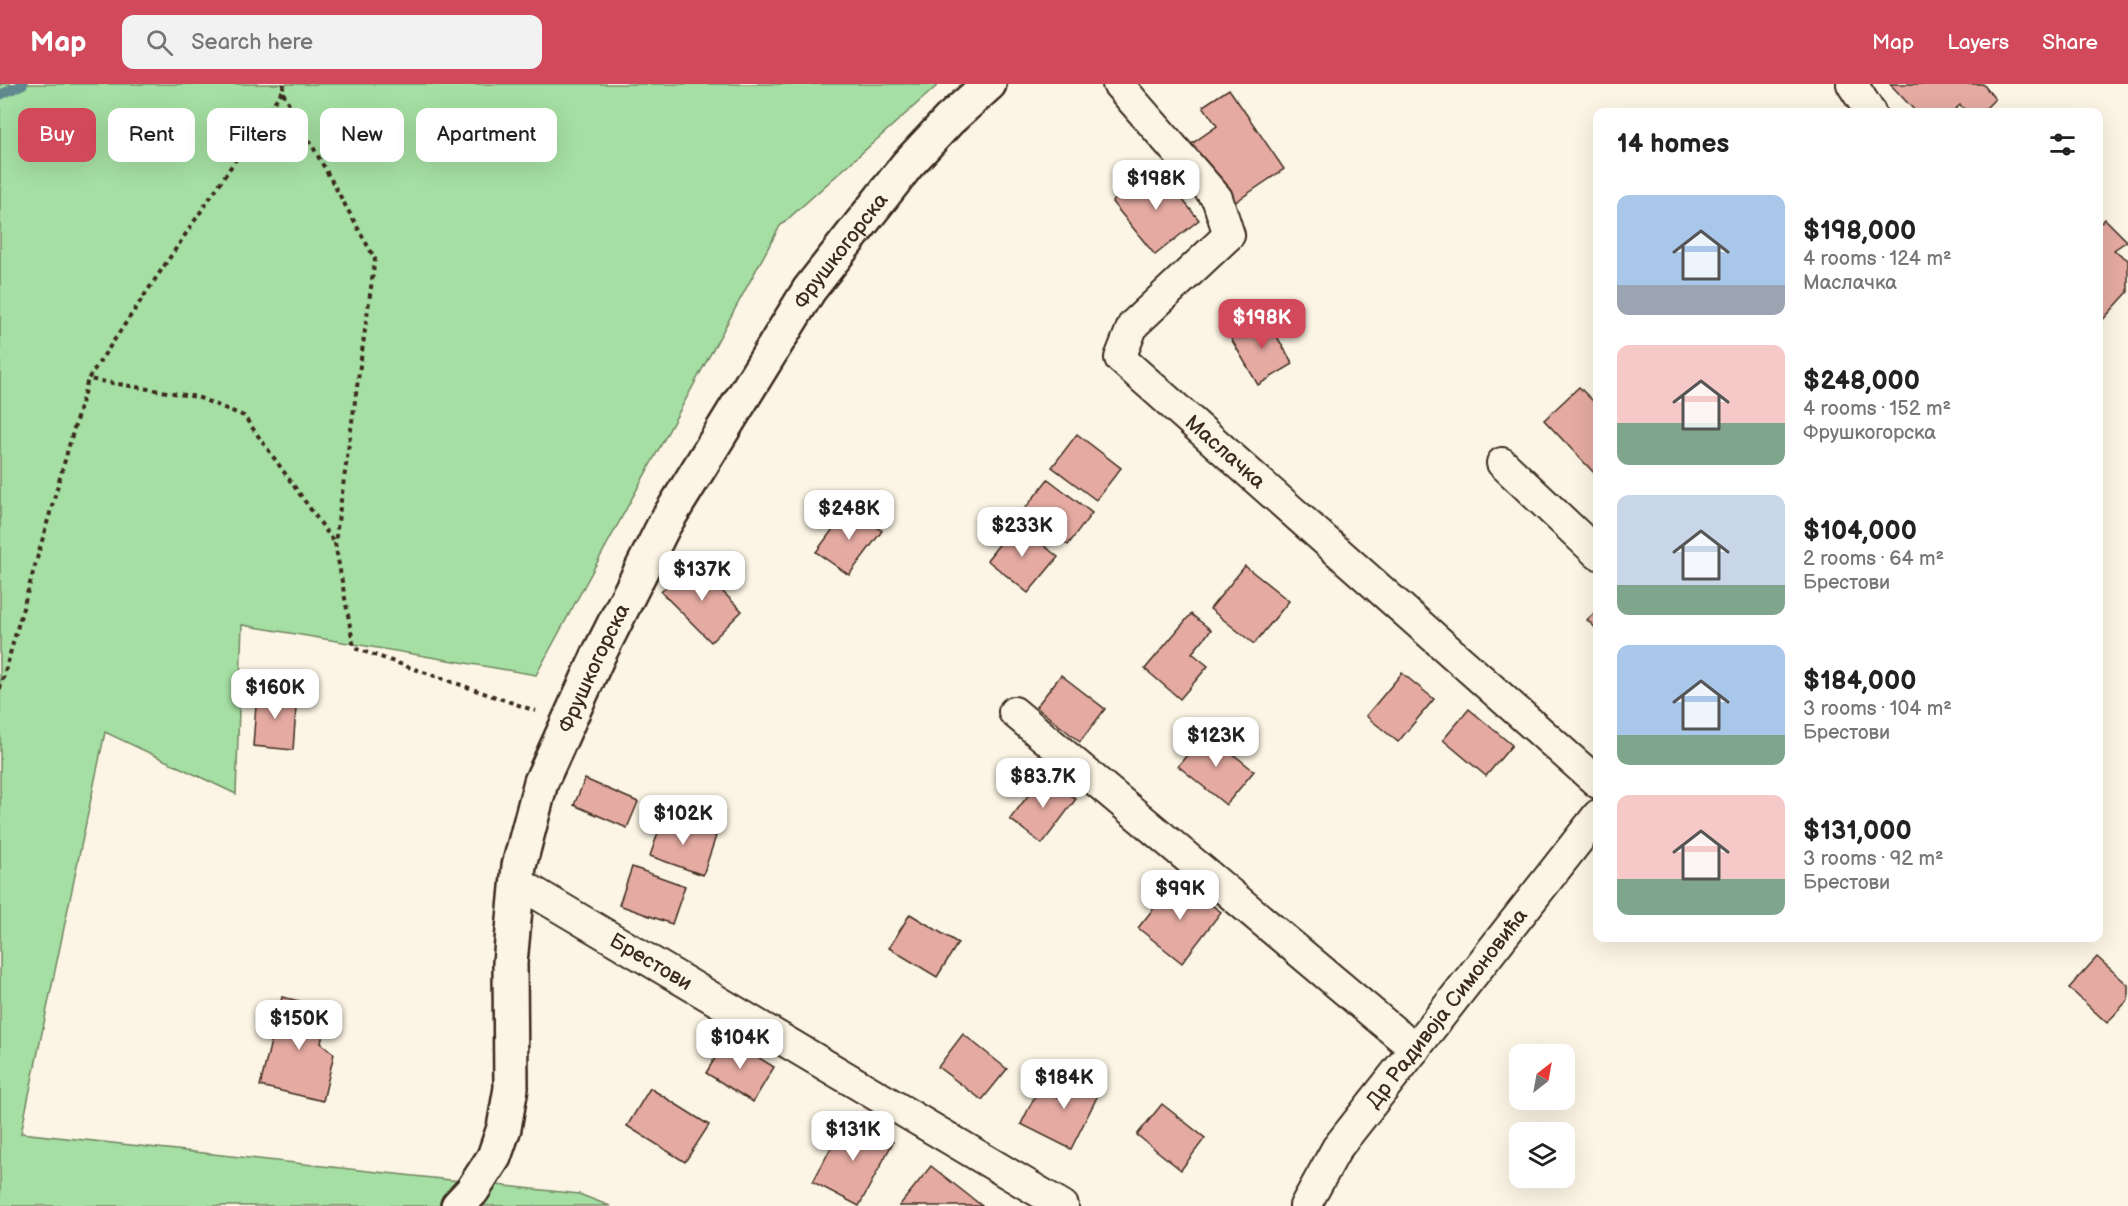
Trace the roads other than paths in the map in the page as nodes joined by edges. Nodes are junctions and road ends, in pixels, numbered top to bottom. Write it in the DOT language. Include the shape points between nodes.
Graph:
graph roads {
  1 [pos="989,84"];
  2 [pos="1118,84"];
  3 [pos="1852,84"];
  4 [pos="1867,108"];
  5 [pos="1502,463"];
  6 [pos="1593,549"];
  7 [pos="1014,712"];
  8 [pos="1593,779"];
  9 [pos="1593,821"];
  10 [pos="517,882"];
  11 [pos="1415,1049"];
  12 [pos="458,1206"];
  13 [pos="1063,1206"];
  14 [pos="1305,1206"];
  1 -- 10 [label="street, Фрушкогорска" via="907,165 809,290 664,525 541,782"];
  2 -- 8 [label="street, Маслачка" via="1217,198 1229,235 1133,326 1120,358"];
  3 -- 4 [label="street"];
  5 -- 6 [label="street"];
  7 -- 11 [label="street"];
  9 -- 11 [label="street, Др Радивоја Симоновића"];
  10 -- 12 [label="street, Фрушкогорска" via="510,963 511,1088 504,1128 494,1157"];
  10 -- 13 [label="street, Брестови"];
  11 -- 14 [label="street, Др Радивоја Симоновића" via="1337,1149"];
}
